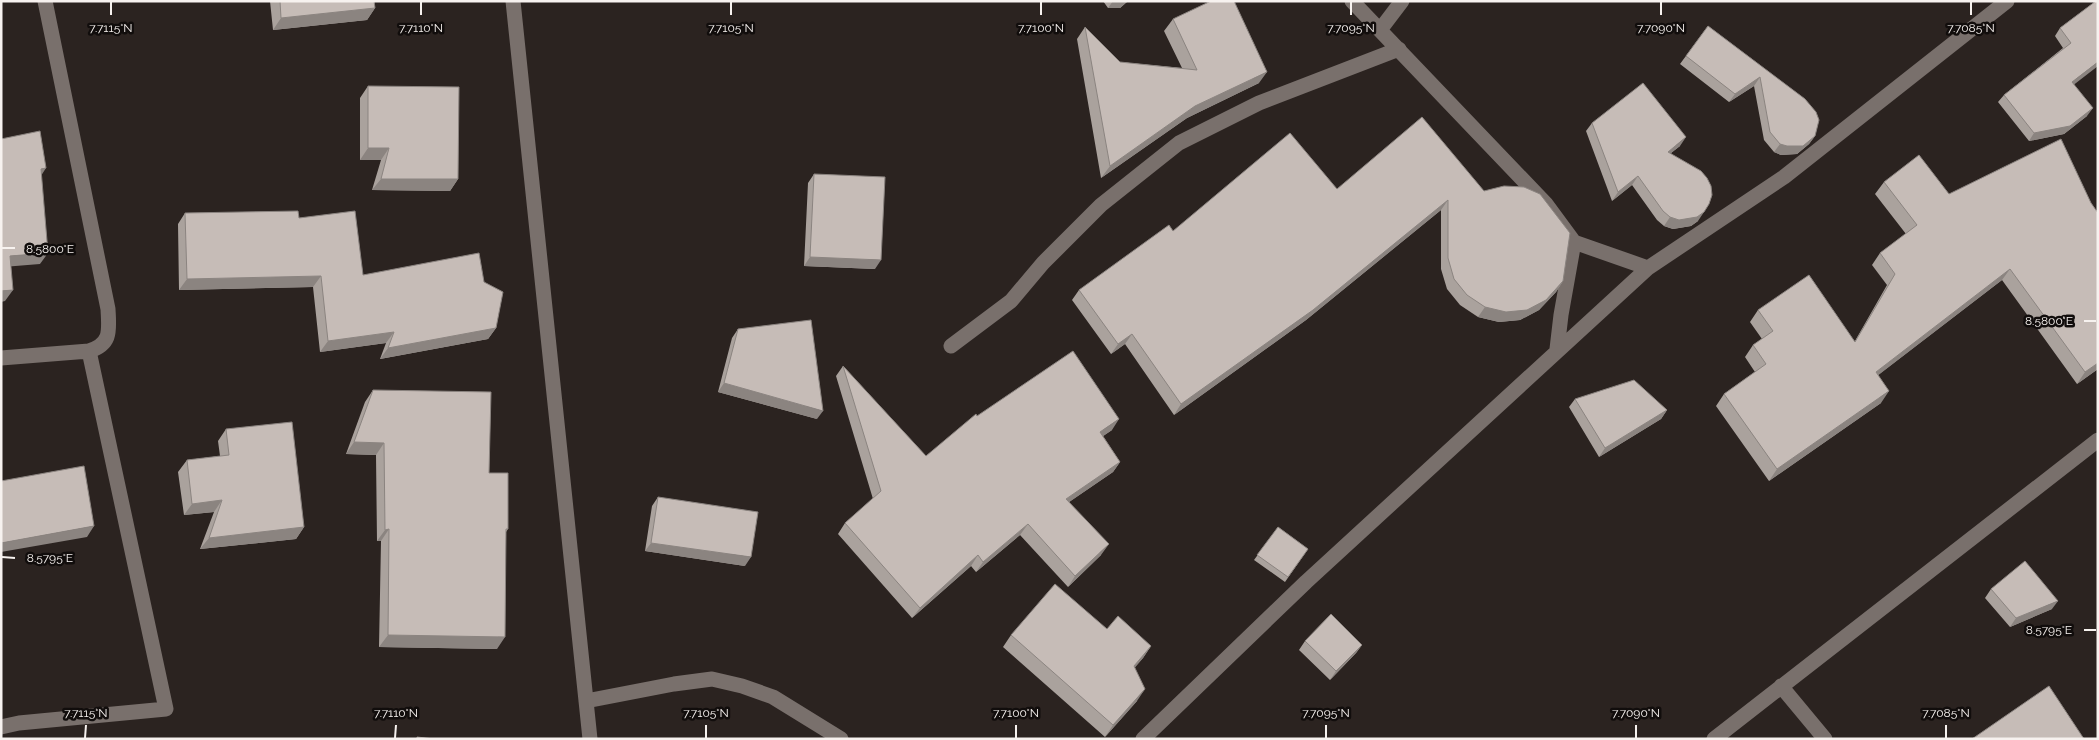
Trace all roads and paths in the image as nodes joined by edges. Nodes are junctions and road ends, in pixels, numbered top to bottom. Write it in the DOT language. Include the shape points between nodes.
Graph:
graph roads {
  1 [pos="45,1"];
  2 [pos="513,1"];
  3 [pos="1352,1"];
  4 [pos="1402,1"];
  5 [pos="2007,1"];
  6 [pos="1380,30"];
  7 [pos="1399,49"];
  8 [pos="1574,242"];
  9 [pos="1648,268"];
  10 [pos="951,346"];
  11 [pos="1558,349"];
  12 [pos="89,351"];
  13 [pos="1,358"];
  14 [pos="2098,440"];
  15 [pos="1781,686"];
  16 [pos="586,701"];
  17 [pos="1,727"];
  18 [pos="590,739"];
  19 [pos="841,739"];
  20 [pos="1143,739"];
  21 [pos="1714,739"];
  22 [pos="1825,739"];
  1 -- 12 [label="street" via="108,309 107,340 99,348"];
  2 -- 16 [label="street"];
  3 -- 6 [label="street"];
  4 -- 6 [label="street"];
  5 -- 9 [label="street" via="1784,177"];
  6 -- 7 [label="street"];
  7 -- 8 [label="street" via="1546,204"];
  7 -- 10 [label="street" via="1259,103 1179,143 1101,205 1043,263 1011,301"];
  8 -- 9 [label="street"];
  8 -- 11 [label="street"];
  9 -- 11 [label="street"];
  11 -- 20 [label="street" via="1306,582"];
  12 -- 13 [label="street"];
  12 -- 17 [label="street" via="166,709"];
  14 -- 15 [label="street"];
  15 -- 21 [label="street"];
  15 -- 22 [label="street"];
  16 -- 18 [label="street"];
  16 -- 19 [label="street" via="712,679 773,697"];
}
